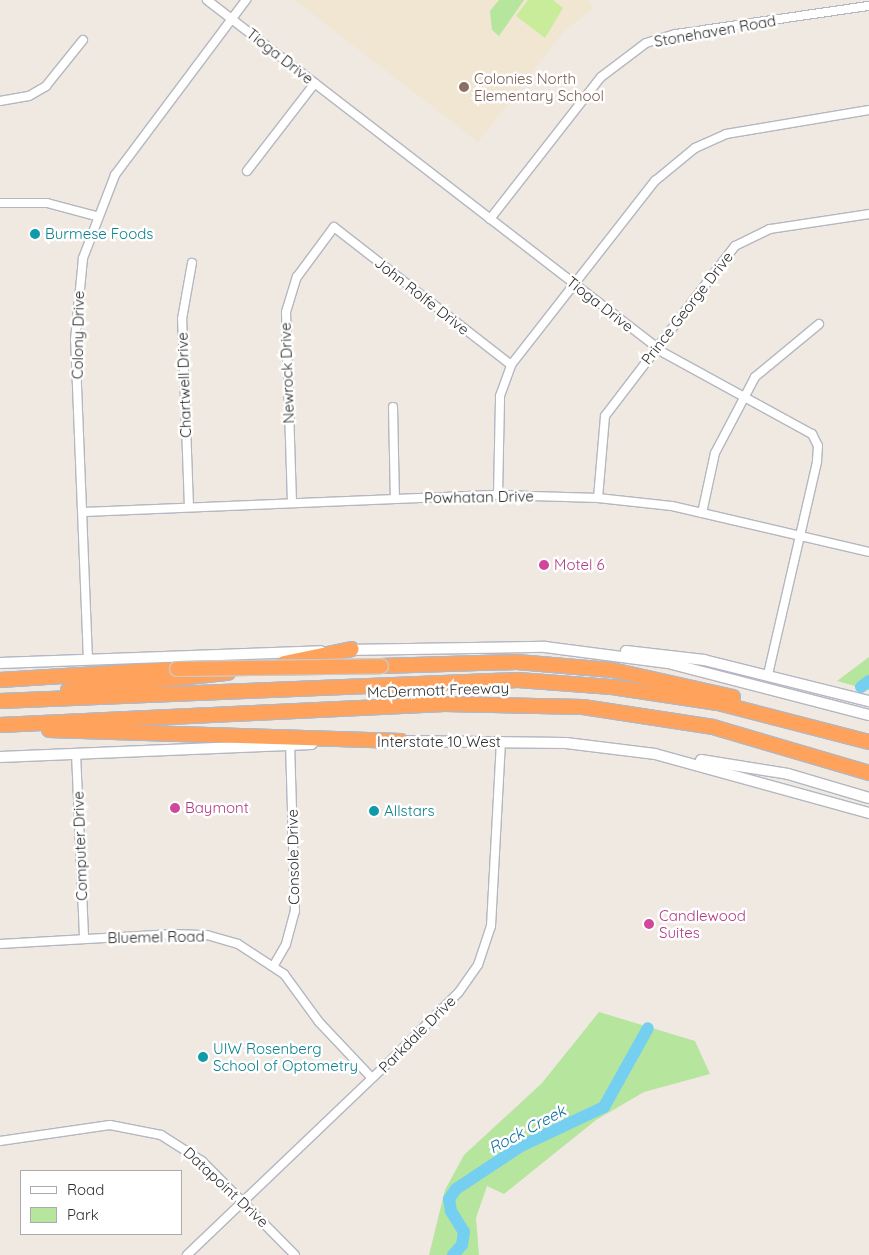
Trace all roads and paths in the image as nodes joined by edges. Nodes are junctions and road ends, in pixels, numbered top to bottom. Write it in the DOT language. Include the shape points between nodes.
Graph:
graph roads {
  1 [pos="207,0"];
  2 [pos="246,0"];
  3 [pos="869,6"];
  4 [pos="232,19"];
  5 [pos="84,40"];
  6 [pos="315,83"];
  7 [pos="0,101"];
  8 [pos="869,110"];
  9 [pos="247,171"];
  10 [pos="0,202"];
  11 [pos="869,214"];
  12 [pos="96,216"];
  13 [pos="490,219"];
  14 [pos="334,228"];
  15 [pos="192,263"];
  16 [pos="575,284"];
  17 [pos="819,324"];
  18 [pos="656,347"];
  19 [pos="511,365"];
  20 [pos="744,395"];
  21 [pos="393,407"];
  22 [pos="498,495"];
  23 [pos="598,498"];
  24 [pos="395,499"];
  25 [pos="292,503"];
  26 [pos="189,507"];
  27 [pos="84,512"];
  28 [pos="702,513"];
  29 [pos="800,536"];
  30 [pos="869,552"];
  31 [pos="545,647"];
  32 [pos="352,649"];
  33 [pos="88,660"];
  34 [pos="0,663"];
  35 [pos="768,674"];
  36 [pos="0,680"];
  37 [pos="0,701"];
  38 [pos="869,701"];
  39 [pos="869,715"];
  40 [pos="799,722"];
  41 [pos="1,725"];
  42 [pos="401,741"];
  43 [pos="501,741"];
  44 [pos="869,742"];
  45 [pos="290,745"];
  46 [pos="76,753"];
  47 [pos="655,754"];
  48 [pos="0,757"];
  49 [pos="869,773"];
  50 [pos="869,798"];
  51 [pos="869,813"];
  52 [pos="84,938"];
  53 [pos="0,944"];
  54 [pos="274,965"];
  55 [pos="372,1078"];
  56 [pos="0,1141"];
  57 [pos="244,1203"];
  58 [pos="187,1255"];
  59 [pos="296,1255"];
  1 -- 4 [label="street, Tioga Drive"];
  2 -- 4 [label="street, Colony Drive"];
  3 -- 13 [label="street, Stonehaven Road" via="676,34 640,46 601,77"];
  4 -- 6 [label="street, Tioga Drive"];
  4 -- 12 [label="street, Colony Drive" via="128,155"];
  5 -- 7 [label="street" via="46,86 28,96"];
  6 -- 9 [label="street"];
  6 -- 13 [label="street, Tioga Drive"];
  8 -- 16 [label="street" via="743,129 695,148 655,181"];
  10 -- 12 [label="street" via="47,203"];
  11 -- 18 [label="street, Prince George Drive" via="770,229 745,238"];
  12 -- 27 [label="street, Colony Drive" via="81,270 76,322"];
  13 -- 16 [label="street, Tioga Drive"];
  14 -- 19 [label="street, John Rolfe Drive"];
  14 -- 25 [label="street, Newrock Drive" via="297,277 286,312"];
  15 -- 26 [label="street, Chartwell Drive" via="182,319"];
  16 -- 18 [label="street, Tioga Drive"];
  16 -- 19 [label="street"];
  17 -- 20 [label="street" via="761,370"];
  18 -- 20 [label="street, Tioga Drive"];
  18 -- 23 [label="street, Prince George Drive" via="605,416"];
  19 -- 22 [label="street" via="500,396"];
  20 -- 28 [label="street" via="714,453"];
  20 -- 29 [label="street, Tioga Drive" via="800,424 817,442 817,462"];
  21 -- 24 [label="street"];
  22 -- 23 [label="street, Powhatan Drive"];
  22 -- 24 [label="street, Powhatan Drive"];
  23 -- 28 [label="street, Powhatan Drive"];
  24 -- 25 [label="street, Powhatan Drive"];
  25 -- 26 [label="street, Powhatan Drive"];
  26 -- 27 [label="street, Powhatan Drive"];
  27 -- 33 [label="street, Colony Drive"];
  28 -- 29 [label="street, Powhatan Drive"];
  29 -- 30 [label="street, Powhatan Drive"];
  29 -- 35 [label="street, Tioga Drive"];
  31 -- 32 [label="main road"];
  31 -- 35 [label="main road" via="649,653"];
  31 -- 39 [label="main road" via="668,663"];
  32 -- 33 [label="main road"];
  32 -- 37 [label="highway" via="204,677 107,684"];
  33 -- 34 [label="main road"];
  35 -- 38 [label="main road"];
  36 -- 40 [label="highway, bridge" via="177,669 517,662 612,670 750,702"];
  37 -- 40 [label="highway, McDermott Freeway" via="518,680 612,686 718,703"];
  40 -- 44 [label="highway, McDermott Freeway"];
  41 -- 42 [label="highway" via="117,736 259,734"];
  41 -- 49 [label="highway, McDermott Freeway" via="445,704 583,706 713,727"];
  42 -- 43 [label="main road, Interstate 10 West"];
  42 -- 45 [label="main road, Interstate 10 West"];
  43 -- 47 [label="main road, Interstate 10 West" via="566,743"];
  43 -- 55 [label="street, Parkdale Drive" via="493,906 484,952 459,992"];
  45 -- 46 [label="main road, Interstate 10 West"];
  45 -- 54 [label="street, Console Drive" via="295,911 286,944"];
  46 -- 48 [label="main road, Interstate 10 West"];
  46 -- 52 [label="street, Computer Drive"];
  47 -- 50 [label="main road" via="750,766"];
  47 -- 51 [label="main road, Interstate 10 West"];
  52 -- 53 [label="street, Bluemel Road"];
  52 -- 54 [label="street, Bluemel Road" via="207,935 250,948"];
  54 -- 55 [label="street, Bluemel Road" via="319,1022"];
  55 -- 57 [label="street, Parkdale Drive"];
  56 -- 57 [label="street, Datapoint Drive" via="110,1125 146,1130 188,1149"];
  57 -- 58 [label="street, Parkdale Drive"];
  57 -- 59 [label="street, Datapoint Drive"];
}
